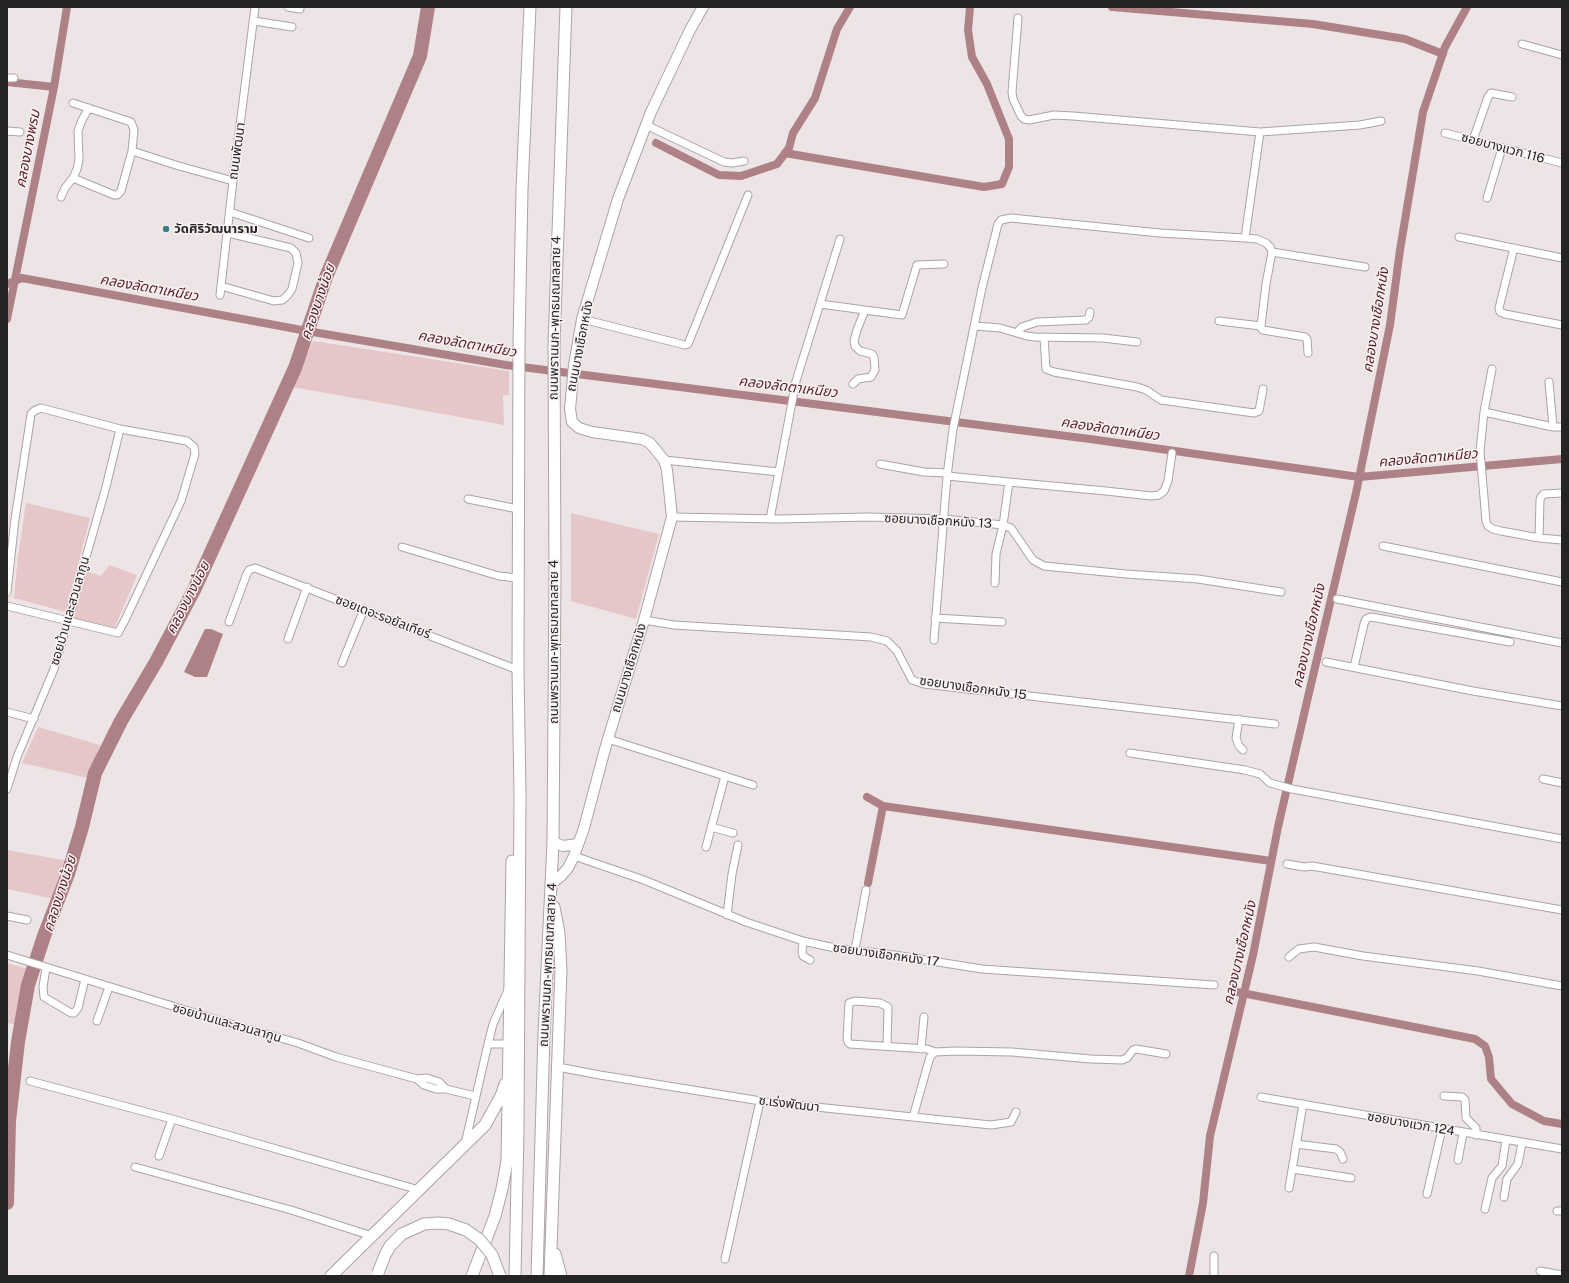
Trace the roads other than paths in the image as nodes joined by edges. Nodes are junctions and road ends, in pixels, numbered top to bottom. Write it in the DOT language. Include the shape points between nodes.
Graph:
graph roads {
  1 [pos="255,7"];
  2 [pos="288,7"];
  3 [pos="566,7"];
  4 [pos="572,7"];
  5 [pos="703,7"];
  6 [pos="529,8"];
  7 [pos="300,9"];
  8 [pos="1018,18"];
  9 [pos="254,21"];
  10 [pos="292,27"];
  11 [pos="1522,44"];
  12 [pos="564,52"];
  13 [pos="1562,55"];
  14 [pos="1512,97"];
  15 [pos="73,103"];
  16 [pos="89,108"];
  17 [pos="1381,121"];
  18 [pos="646,125"];
  19 [pos="7,131"];
  20 [pos="20,132"];
  21 [pos="1260,132"];
  22 [pos="1445,133"];
  23 [pos="1473,140"];
  24 [pos="1502,148"];
  25 [pos="132,151"];
  26 [pos="744,161"];
  27 [pos="1562,163"];
  28 [pos="73,178"];
  29 [pos="233,181"];
  30 [pos="748,195"];
  31 [pos="61,197"];
  32 [pos="1487,198"];
  33 [pos="230,212"];
  34 [pos="228,233"];
  35 [pos="1459,237"];
  36 [pos="309,238"];
  37 [pos="1245,238"];
  38 [pos="840,239"];
  39 [pos="1514,248"];
  40 [pos="1272,252"];
  41 [pos="1562,258"];
  42 [pos="944,264"];
  43 [pos="1365,268"];
  44 [pos="221,286"];
  45 [pos="220,295"];
  46 [pos="820,304"];
  47 [pos="865,310"];
  48 [pos="1090,312"];
  49 [pos="582,319"];
  50 [pos="1219,321"];
  51 [pos="1562,325"];
  52 [pos="975,326"];
  53 [pos="1261,326"];
  54 [pos="1017,332"];
  55 [pos="1044,337"];
  56 [pos="1137,342"];
  57 [pos="1308,353"];
  58 [pos="1492,369"];
  59 [pos="1549,382"];
  60 [pos="853,384"];
  61 [pos="1263,389"];
  62 [pos="1484,412"];
  63 [pos="1562,427"];
  64 [pos="1553,428"];
  65 [pos="120,429"];
  66 [pos="1172,453"];
  67 [pos="664,460"];
  68 [pos="880,464"];
  69 [pos="779,472"];
  70 [pos="947,475"];
  71 [pos="1009,482"];
  72 [pos="1562,493"];
  73 [pos="468,500"];
  74 [pos="518,509"];
  75 [pos="672,517"];
  76 [pos="770,519"];
  77 [pos="944,519"];
  78 [pos="1003,525"];
  79 [pos="1539,538"];
  80 [pos="1562,540"];
  81 [pos="1383,546"];
  82 [pos="402,547"];
  83 [pos="518,578"];
  84 [pos="1562,582"];
  85 [pos="995,583"];
  86 [pos="307,587"];
  87 [pos="7,592"];
  88 [pos="1281,592"];
  89 [pos="1337,599"];
  90 [pos="7,606"];
  91 [pos="364,609"];
  92 [pos="935,618"];
  93 [pos="644,620"];
  94 [pos="68,621"];
  95 [pos="229,622"];
  96 [pos="1002,622"];
  97 [pos="288,639"];
  98 [pos="934,640"];
  99 [pos="1510,642"];
  100 [pos="1562,643"];
  101 [pos="1326,662"];
  102 [pos="342,663"];
  103 [pos="1354,667"];
  104 [pos="518,670"];
  105 [pos="1562,706"];
  106 [pos="7,712"];
  107 [pos="34,719"];
  108 [pos="1238,719"];
  109 [pos="1275,724"];
  110 [pos="608,739"];
  111 [pos="1243,750"];
  112 [pos="1130,753"];
  113 [pos="725,776"];
  114 [pos="1543,779"];
  115 [pos="1562,782"];
  116 [pos="753,785"];
  117 [pos="7,789"];
  118 [pos="520,795"];
  119 [pos="711,827"];
  120 [pos="733,833"];
  121 [pos="1562,839"];
  122 [pos="553,842"];
  123 [pos="578,844"];
  124 [pos="738,845"];
  125 [pos="706,847"];
  126 [pos="574,856"];
  127 [pos="1287,864"];
  128 [pos="552,882"];
  129 [pos="866,890"];
  130 [pos="551,899"];
  131 [pos="1562,910"];
  132 [pos="727,915"];
  133 [pos="7,916"];
  134 [pos="27,920"];
  135 [pos="803,941"];
  136 [pos="855,950"];
  137 [pos="7,955"];
  138 [pos="1289,957"];
  139 [pos="810,960"];
  140 [pos="46,968"];
  141 [pos="85,979"];
  142 [pos="1214,985"];
  143 [pos="1562,986"];
  144 [pos="109,987"];
  145 [pos="509,987"];
  146 [pos="924,1017"];
  147 [pos="97,1021"];
  148 [pos="488,1044"];
  149 [pos="509,1044"];
  150 [pos="887,1046"];
  151 [pos="921,1049"];
  152 [pos="935,1052"];
  153 [pos="1166,1054"];
  154 [pos="508,1065"];
  155 [pos="558,1066"];
  156 [pos="30,1081"];
  157 [pos="475,1096"];
  158 [pos="1444,1096"];
  159 [pos="1261,1097"];
  160 [pos="760,1101"];
  161 [pos="1304,1104"];
  162 [pos="1016,1112"];
  163 [pos="913,1117"];
  164 [pos="172,1119"];
  165 [pos="1442,1129"];
  166 [pos="1463,1133"];
  167 [pos="1476,1135"];
  168 [pos="1506,1140"];
  169 [pos="1522,1143"];
  170 [pos="1296,1144"];
  171 [pos="464,1148"];
  172 [pos="1562,1150"];
  173 [pos="159,1156"];
  174 [pos="1343,1159"];
  175 [pos="1458,1160"];
  176 [pos="135,1167"];
  177 [pos="1293,1169"];
  178 [pos="1351,1178"];
  179 [pos="1289,1188"];
  180 [pos="420,1190"];
  181 [pos="1427,1194"];
  182 [pos="1504,1198"];
  183 [pos="1485,1209"];
  184 [pos="552,1234"];
  185 [pos="372,1236"];
  186 [pos="1214,1256"];
  187 [pos="725,1259"];
  188 [pos="1540,1271"];
  189 [pos="378,1274"];
  190 [pos="1562,1275"];
  191 [pos="331,1276"];
  192 [pos="472,1276"];
  193 [pos="500,1276"];
  194 [pos="515,1276"];
  195 [pos="537,1276"];
  196 [pos="550,1276"];
  197 [pos="560,1276"];
  198 [pos="1214,1276"];
  1 -- 9 [label="street, ถนนพัฒนา"];
  2 -- 7 [label="street"];
  3 -- 12 [label="main road, ถนนพรานนก-พุทธมณฑลสาย 4"];
  4 -- 12 [label="main road"];
  5 -- 18 [label="street, ถนนบางเชือกหนัง"];
  6 -- 74 [label="main road, ถนนพรานนก-พุทธมณฑลสาย 4" via="522,189"];
  8 -- 21 [label="street" via="1012,92 1024,119 1054,115 1073,116"];
  9 -- 10 [label="street"];
  9 -- 29 [label="street, ถนนพัฒนา"];
  11 -- 13 [label="street"];
  12 -- 122 [label="main road, ถนนพรานนก-พุทธมณฑลสาย 4" via="553,401"];
  14 -- 23 [label="street" via="1491,93"];
  15 -- 16 [label="street"];
  16 -- 25 [label="street" via="131,122 134,130"];
  16 -- 28 [label="street" via="78,131 78,166"];
  17 -- 21 [label="street" via="1360,125"];
  18 -- 26 [label="street" via="724,162 732,164"];
  18 -- 49 [label="street, ถนนบางเชือกหนัง" via="618,199"];
  19 -- 20 [label="street"];
  21 -- 37 [label="street"];
  22 -- 23 [label="street, ซอยบางแวก 116"];
  23 -- 24 [label="street, ซอยบางแวก 116"];
  24 -- 27 [label="street, ซอยบางแวก 116"];
  24 -- 32 [label="street"];
  25 -- 28 [label="street" via="121,191 117,194"];
  25 -- 29 [label="street"];
  28 -- 31 [label="street"];
  29 -- 33 [label="street, ถนนพัฒนา"];
  30 -- 49 [label="street" via="688,344"];
  33 -- 34 [label="street, ถนนพัฒนา"];
  33 -- 36 [label="street"];
  34 -- 44 [label="street, ถนนพัฒนา"];
  34 -- 44 [label="street" via="291,248 296,253 298,263 292,289 282,300 274,301"];
  35 -- 39 [label="street"];
  37 -- 40 [label="street" via="1266,243"];
  37 -- 52 [label="street" via="1160,233 1006,218 998,224 996,230"];
  38 -- 46 [label="street"];
  39 -- 41 [label="street"];
  39 -- 51 [label="street" via="1500,312"];
  40 -- 43 [label="street"];
  40 -- 53 [label="street"];
  42 -- 47 [label="street" via="917,265 902,315"];
  44 -- 45 [label="street, ถนนพัฒนา"];
  46 -- 47 [label="street"];
  46 -- 69 [label="street" via="792,396"];
  47 -- 60 [label="street" via="854,341 857,349 872,354 875,370 871,376"];
  48 -- 54 [label="street" via="1086,320 1037,322 1022,327"];
  49 -- 67 [label="street, ถนนบางเชือกหนัง" via="571,383 572,422 579,428 592,432 642,439 650,443"];
  50 -- 53 [label="street"];
  52 -- 54 [label="street"];
  52 -- 70 [label="street" via="953,429"];
  53 -- 57 [label="street" via="1263,330 1305,337"];
  54 -- 55 [label="street" via="1027,336"];
  55 -- 56 [label="street" via="1103,338"];
  55 -- 61 [label="street" via="1046,369 1137,387 1161,400 1254,413 1259,412"];
  58 -- 62 [label="street"];
  59 -- 64 [label="street"];
  62 -- 64 [label="street"];
  62 -- 79 [label="street" via="1480,452 1488,526 1493,530"];
  63 -- 64 [label="street"];
  65 -- 87 [label="street" via="41,408 31,414"];
  65 -- 94 [label="street, ซอยบ้านและสวนลากูน"];
  65 -- 94 [label="street" via="186,441 194,447 195,454 181,501 118,633"];
  66 -- 71 [label="street" via="1168,481 1164,492 1159,495"];
  67 -- 69 [label="street"];
  67 -- 75 [label="street, ถนนบางเชือกหนัง" via="668,470"];
  68 -- 70 [label="street"];
  69 -- 76 [label="street"];
  70 -- 71 [label="street"];
  70 -- 77 [label="street"];
  71 -- 78 [label="street"];
  72 -- 79 [label="street" via="1544,494 1541,497"];
  73 -- 74 [label="street"];
  74 -- 83 [label="main road, ถนนพรานนก-พุทธมณฑลสาย 4"];
  75 -- 76 [label="street, ซอยบางเชือกหนัง 13"];
  75 -- 93 [label="street, ถนนบางเชือกหนัง"];
  76 -- 77 [label="street, ซอยบางเชือกหนัง 13"];
  77 -- 78 [label="street, ซอยบางเชือกหนัง 13"];
  77 -- 92 [label="street"];
  78 -- 85 [label="street" via="996,554"];
  78 -- 88 [label="street, ซอยบางเชือกหนัง 13" via="1011,528 1033,560 1044,566 1198,579"];
  79 -- 80 [label="street"];
  81 -- 84 [label="street"];
  82 -- 83 [label="street" via="498,576"];
  83 -- 104 [label="main road, ถนนพรานนก-พุทธมณฑลสาย 4"];
  86 -- 91 [label="street, ซอยเดอะรอยัลเทียร์"];
  86 -- 95 [label="street, ซอยเดอะรอยัลเทียร์" via="254,568 249,570"];
  86 -- 97 [label="street"];
  89 -- 100 [label="street"];
  90 -- 94 [label="street"];
  91 -- 102 [label="street"];
  91 -- 104 [label="street, ซอยเดอะรอยัลเทียร์"];
  92 -- 96 [label="street"];
  92 -- 98 [label="street"];
  93 -- 108 [label="street, ซอยบางเชือกหนัง 15" via="682,625 871,637 887,641 897,651 912,680 924,684"];
  93 -- 110 [label="street, ถนนบางเชือกหนัง"];
  94 -- 107 [label="street, ซอยบ้านและสวนลากูน" via="54,669"];
  99 -- 103 [label="street" via="1372,618 1366,619"];
  101 -- 103 [label="street"];
  103 -- 105 [label="street"];
  104 -- 118 [label="main road, ถนนพรานนก-พุทธมณฑลสาย 4"];
  106 -- 107 [label="street"];
  107 -- 117 [label="street, ซอยบ้านและสวนลากูน" via="17,757"];
  108 -- 109 [label="street, ซอยบางเชือกหนัง 15"];
  108 -- 111 [label="street" via="1236,738"];
  110 -- 113 [label="street"];
  110 -- 123 [label="street, ถนนบางเชือกหนัง"];
  112 -- 121 [label="street" via="1245,770 1260,774 1270,783 1283,786"];
  113 -- 116 [label="street"];
  113 -- 119 [label="street"];
  114 -- 115 [label="street"];
  118 -- 145 [label="main road" via="512,866"];
  118 -- 194 [label="main road, ถนนพรานนก-พุทธมณฑลสาย 4"];
  119 -- 120 [label="street"];
  119 -- 125 [label="street"];
  122 -- 123 [label="street" via="563,846"];
  122 -- 128 [label="main road, ถนนพรานนก-พุทธมณฑลสาย 4"];
  123 -- 126 [label="street, ถนนบางเชือกหนัง"];
  124 -- 132 [label="street"];
  126 -- 128 [label="street, ถนนบางเชือกหนัง" via="568,868"];
  126 -- 132 [label="street, ซอยบางเชือกหนัง 17" via="644,880"];
  127 -- 131 [label="street" via="1312,866"];
  128 -- 130 [label="main road, ถนนพรานนก-พุทธมณฑลสาย 4"];
  129 -- 136 [label="street"];
  130 -- 155 [label="main road" via="558,920 560,950"];
  130 -- 195 [label="main road, ถนนพรานนก-พุทธมณฑลสาย 4"];
  132 -- 135 [label="street, ซอยบางเชือกหนัง 17"];
  133 -- 134 [label="street"];
  135 -- 136 [label="street, ซอยบางเชือกหนัง 17"];
  135 -- 139 [label="street" via="803,956"];
  136 -- 142 [label="street, ซอยบางเชือกหนัง 17" via="982,969"];
  137 -- 140 [label="street, ซอยบ้านและสวนลากูน"];
  138 -- 143 [label="street" via="1299,948 1314,947"];
  140 -- 141 [label="street, ซอยบ้านและสวนลากูน"];
  140 -- 141 [label="street" via="44,997 71,1013 76,1012 78,1008"];
  141 -- 144 [label="street, ซอยบ้านและสวนลากูน"];
  144 -- 147 [label="street"];
  144 -- 157 [label="street, ซอยบ้านและสวนลากูน" via="298,1043 336,1057 417,1079 427,1078 439,1082 446,1089"];
  145 -- 148 [label="street"];
  145 -- 149 [label="main road"];
  146 -- 151 [label="street"];
  148 -- 149 [label="street"];
  148 -- 157 [label="street"];
  149 -- 154 [label="main road"];
  150 -- 150 [label="street" via="888,1007 880,1002 849,1003 848,1042"];
  150 -- 151 [label="street"];
  151 -- 152 [label="street"];
  152 -- 153 [label="street" via="1012,1052 1122,1060 1136,1049"];
  152 -- 163 [label="street" via="930,1057"];
  154 -- 171 [label="main road" via="506,1082 494,1111"];
  154 -- 192 [label="main road" via="505,1174 495,1216"];
  155 -- 160 [label="street, ซ.เร่งพัฒนา"];
  155 -- 184 [label="main road"];
  156 -- 164 [label="street"];
  157 -- 171 [label="street"];
  158 -- 167 [label="street" via="1462,1097 1465,1100 1466,1118 1476,1128"];
  159 -- 161 [label="street, ซอยบางแวก 124"];
  160 -- 163 [label="street, ซ.เร่งพัฒนา"];
  160 -- 187 [label="street"];
  161 -- 165 [label="street, ซอยบางแวก 124"];
  161 -- 170 [label="street"];
  162 -- 163 [label="street, ซ.เร่งพัฒนา" via="1011,1122 996,1125"];
  164 -- 173 [label="street"];
  164 -- 180 [label="street"];
  165 -- 166 [label="street, ซอยบางแวก 124"];
  165 -- 181 [label="street"];
  166 -- 167 [label="street, ซอยบางแวก 124"];
  166 -- 175 [label="street"];
  167 -- 168 [label="street, ซอยบางแวก 124"];
  168 -- 169 [label="street, ซอยบางแวก 124"];
  168 -- 183 [label="street" via="1502,1166 1492,1178"];
  169 -- 172 [label="street, ซอยบางแวก 124"];
  169 -- 182 [label="street" via="1518,1164 1507,1179"];
  170 -- 174 [label="street" via="1336,1150"];
  170 -- 177 [label="street"];
  171 -- 180 [label="main road"];
  176 -- 185 [label="street" via="291,1210"];
  177 -- 178 [label="street"];
  177 -- 179 [label="street"];
  180 -- 185 [label="main road"];
  184 -- 196 [label="main road"];
  184 -- 197 [label="main road"];
  185 -- 191 [label="main road"];
  186 -- 198 [label="street"];
  188 -- 190 [label="street"];
  189 -- 193 [label="main road, bridge" via="387,1250 402,1234 424,1224 439,1223 466,1230 480,1240 492,1255"];
}
